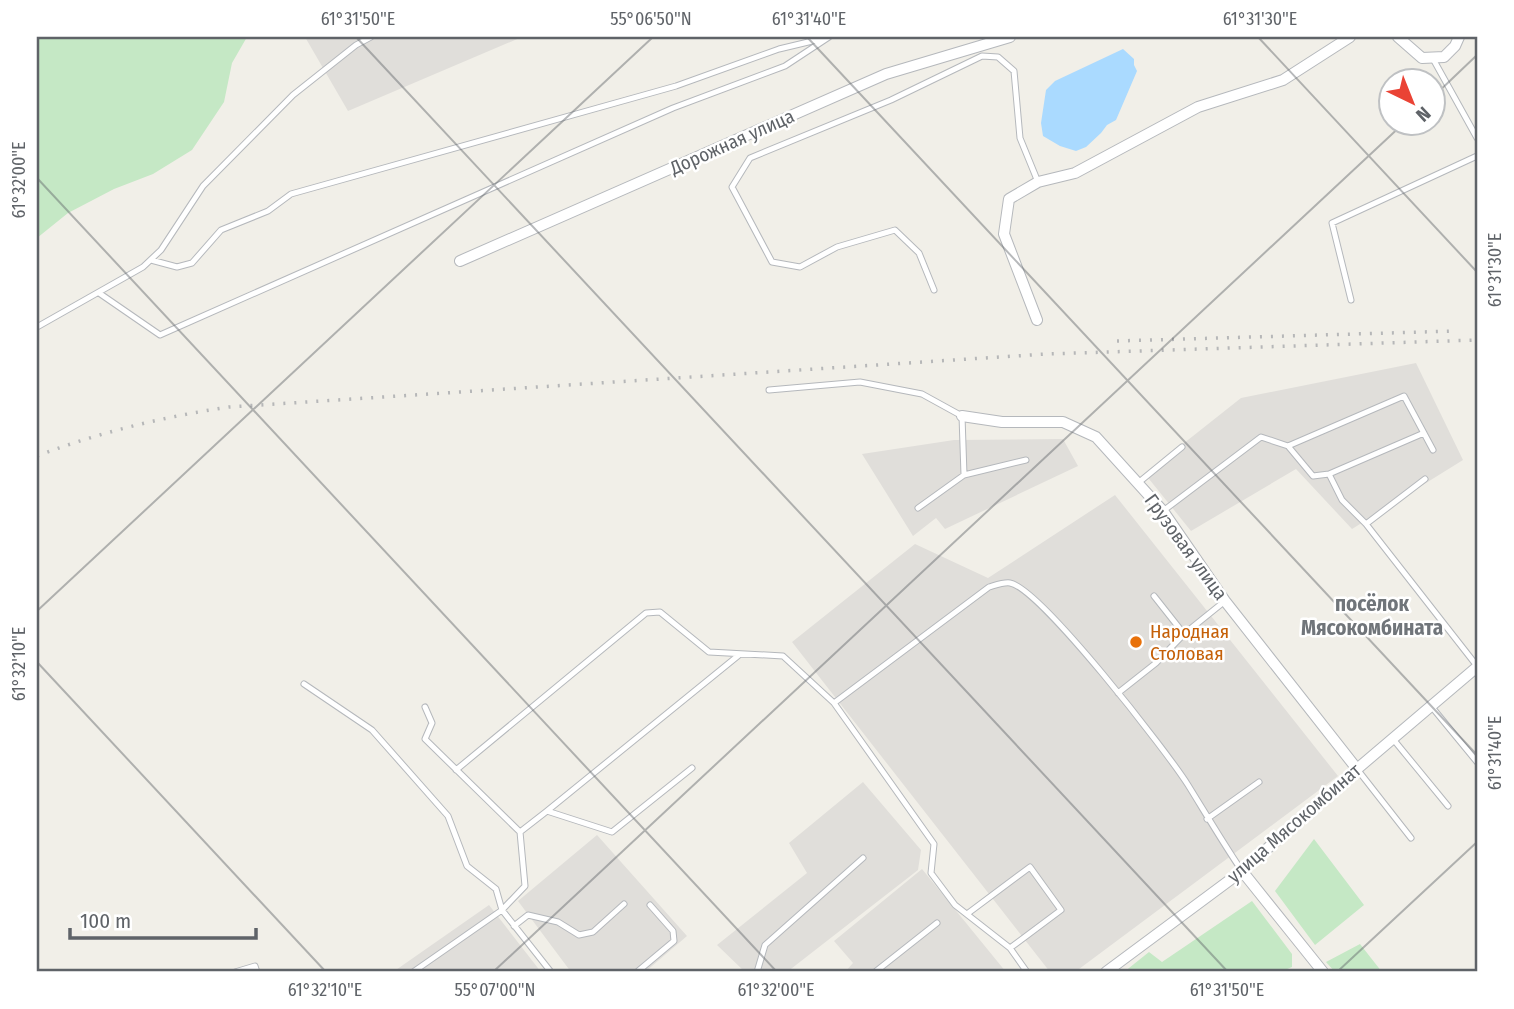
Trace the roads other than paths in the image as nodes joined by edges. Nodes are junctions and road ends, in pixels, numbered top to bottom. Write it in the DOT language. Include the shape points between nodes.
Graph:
graph roads {
  1 [pos="371,37"];
  2 [pos="830,37"];
  3 [pos="1010,37"];
  4 [pos="1350,37"];
  5 [pos="1398,37"];
  6 [pos="1459,37"];
  7 [pos="1432,57"];
  8 [pos="1477,138"];
  9 [pos="1477,156"];
  10 [pos="1038,182"];
  11 [pos="151,260"];
  12 [pos="460,261"];
  13 [pos="934,290"];
  14 [pos="99,293"];
  15 [pos="1352,300"];
  16 [pos="1037,320"];
  17 [pos="37,327"];
  18 [pos="769,390"];
  19 [pos="962,416"];
  20 [pos="1423,433"];
  21 [pos="1288,446"];
  22 [pos="1182,447"];
  23 [pos="1433,450"];
  24 [pos="1026,460"];
  25 [pos="1329,474"];
  26 [pos="964,475"];
  27 [pos="1425,479"];
  28 [pos="1138,483"];
  29 [pos="918,508"];
  30 [pos="1163,511"];
  31 [pos="1366,524"];
  32 [pos="1154,596"];
  33 [pos="1225,601"];
  34 [pos="1184,634"];
  35 [pos="739,655"];
  36 [pos="1477,667"];
  37 [pos="303,684"];
  38 [pos="1118,693"];
  39 [pos="834,703"];
  40 [pos="1431,706"];
  41 [pos="425,707"];
  42 [pos="1393,739"];
  43 [pos="1477,762"];
  44 [pos="692,768"];
  45 [pos="456,769"];
  46 [pos="1357,769"];
  47 [pos="1259,782"];
  48 [pos="1448,806"];
  49 [pos="547,811"];
  50 [pos="1207,819"];
  51 [pos="520,832"];
  52 [pos="1411,838"];
  53 [pos="863,858"];
  54 [pos="1242,871"];
  55 [pos="624,904"];
  56 [pos="650,905"];
  57 [pos="502,910"];
  58 [pos="967,914"];
  59 [pos="937,923"];
  60 [pos="514,926"];
  61 [pos="1010,948"];
  62 [pos="235,972"];
  63 [pos="257,972"];
  64 [pos="413,972"];
  65 [pos="551,972"];
  66 [pos="636,972"];
  67 [pos="757,972"];
  68 [pos="874,972"];
  69 [pos="1027,972"];
  70 [pos="1106,972"];
  71 [pos="1323,972"];
  1 -- 11 [label="lane" via="293,95 203,186"];
  2 -- 11 [label="lane" via="779,49 676,86 291,194 268,211 220,230 192,263 177,267"];
  2 -- 14 [label="lane" via="785,66 673,108 160,335"];
  3 -- 12 [label="street, Дорожная улица" via="886,74"];
  4 -- 10 [label="street" via="1283,80 1198,107 1075,173"];
  5 -- 7 [label="street" via="1422,58"];
  6 -- 7 [label="street" via="1444,57"];
  7 -- 8 [label="lane"];
  9 -- 15 [label="lane" via="1332,223"];
  10 -- 13 [label="lane" via="1020,138 1014,71 999,57 982,56 891,100 750,158 732,187 772,262 800,267 837,247 895,230 919,253"];
  10 -- 16 [label="street" via="1009,200 1004,234"];
  11 -- 14 [label="lane"];
  14 -- 17 [label="lane"];
  18 -- 19 [label="lane" via="860,382 922,394"];
  19 -- 26 [label="lane"];
  19 -- 28 [label="street, Грузовая улица" via="1002,422 1063,422 1096,437"];
  20 -- 21 [label="lane" via="1404,396"];
  20 -- 23 [label="lane"];
  20 -- 25 [label="lane"];
  21 -- 25 [label="lane" via="1313,476"];
  21 -- 30 [label="lane" via="1261,437"];
  22 -- 28 [label="lane"];
  24 -- 26 [label="lane"];
  25 -- 31 [label="lane" via="1342,500"];
  26 -- 29 [label="lane"];
  27 -- 31 [label="lane"];
  28 -- 30 [label="street, Грузовая улица"];
  30 -- 33 [label="street, Грузовая улица"];
  31 -- 36 [label="lane"];
  32 -- 34 [label="lane"];
  33 -- 34 [label="lane"];
  33 -- 46 [label="street, Грузовая улица"];
  34 -- 38 [label="lane"];
  35 -- 39 [label="lane" via="783,656"];
  35 -- 45 [label="lane" via="709,652 660,612 646,613"];
  35 -- 49 [label="lane"];
  36 -- 40 [label="street, улица Мясокомбинат"];
  37 -- 57 [label="lane" via="381,739 448,816 467,866 496,889"];
  38 -- 39 [label="lane" via="1047,610 1009,582 989,586"];
  38 -- 50 [label="lane" via="1188,784"];
  39 -- 58 [label="lane" via="933,844 931,873"];
  40 -- 42 [label="street, улица Мясокомбинат"];
  40 -- 43 [label="lane"];
  41 -- 45 [label="lane" via="432,723 425,739"];
  42 -- 46 [label="street, улица Мясокомбинат"];
  42 -- 48 [label="lane"];
  44 -- 49 [label="lane" via="612,832"];
  45 -- 51 [label="lane"];
  46 -- 52 [label="lane"];
  46 -- 54 [label="street, улица Мясокомбинат"];
  47 -- 50 [label="lane"];
  49 -- 51 [label="lane"];
  50 -- 54 [label="lane"];
  51 -- 57 [label="lane" via="525,886"];
  53 -- 67 [label="lane" via="765,945"];
  54 -- 70 [label="street, улица Мясокомбинат"];
  54 -- 71 [label="street"];
  55 -- 60 [label="lane" via="593,932 579,935 558,922 528,915"];
  56 -- 66 [label="lane" via="673,931 674,941"];
  57 -- 60 [label="lane"];
  57 -- 64 [label="lane"];
  58 -- 61 [label="lane"];
  58 -- 61 [label="lane" via="1030,867 1061,909"];
  59 -- 68 [label="lane"];
  60 -- 65 [label="lane"];
  61 -- 69 [label="lane"];
  62 -- 63 [label="lane" via="255,966"];
}
